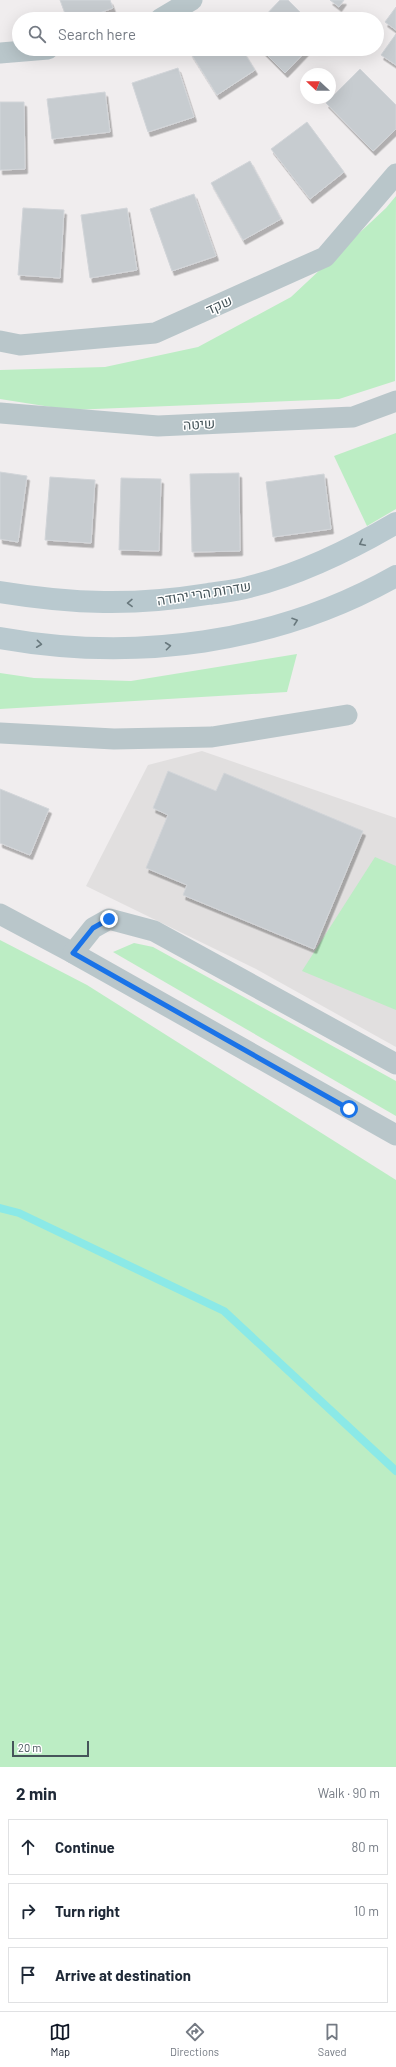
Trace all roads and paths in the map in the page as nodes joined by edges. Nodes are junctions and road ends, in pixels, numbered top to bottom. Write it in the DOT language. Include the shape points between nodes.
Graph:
graph roads {
  1 [pos="192,0"];
  2 [pos="172,12"];
  3 [pos="12,52"];
  4 [pos="0,53"];
  5 [pos="396,174"];
  6 [pos="0,341"];
  7 [pos="396,401"];
  8 [pos="0,414"];
  9 [pos="396,524"];
  10 [pos="396,576"];
  11 [pos="0,592"];
  12 [pos="0,638"];
  13 [pos="347,715"];
  14 [pos="0,733"];
  15 [pos="0,914"];
  16 [pos="73,953"];
  17 [pos="396,1064"];
  18 [pos="396,1135"];
  1 -- 2 [label="street"];
  3 -- 4 [label="street"];
  5 -- 6 [label="street, שקד" via="325,257 155,333 20,345"];
  7 -- 8 [label="street, שיטה" via="353,417 158,426"];
  9 -- 11 [label="street, שדרות הרי יהודה, one-way" via="332,558 248,588 144,603 108,604"];
  12 -- 10 [label="street, one-way" via="106,649 191,643 258,632 297,620 350,599"];
  13 -- 14 [label="street" via="212,737 114,739"];
  15 -- 16 [label="street"];
  16 -- 17 [label="street" via="93,928 109,919 154,931"];
  16 -- 18 [label="street"];
}
